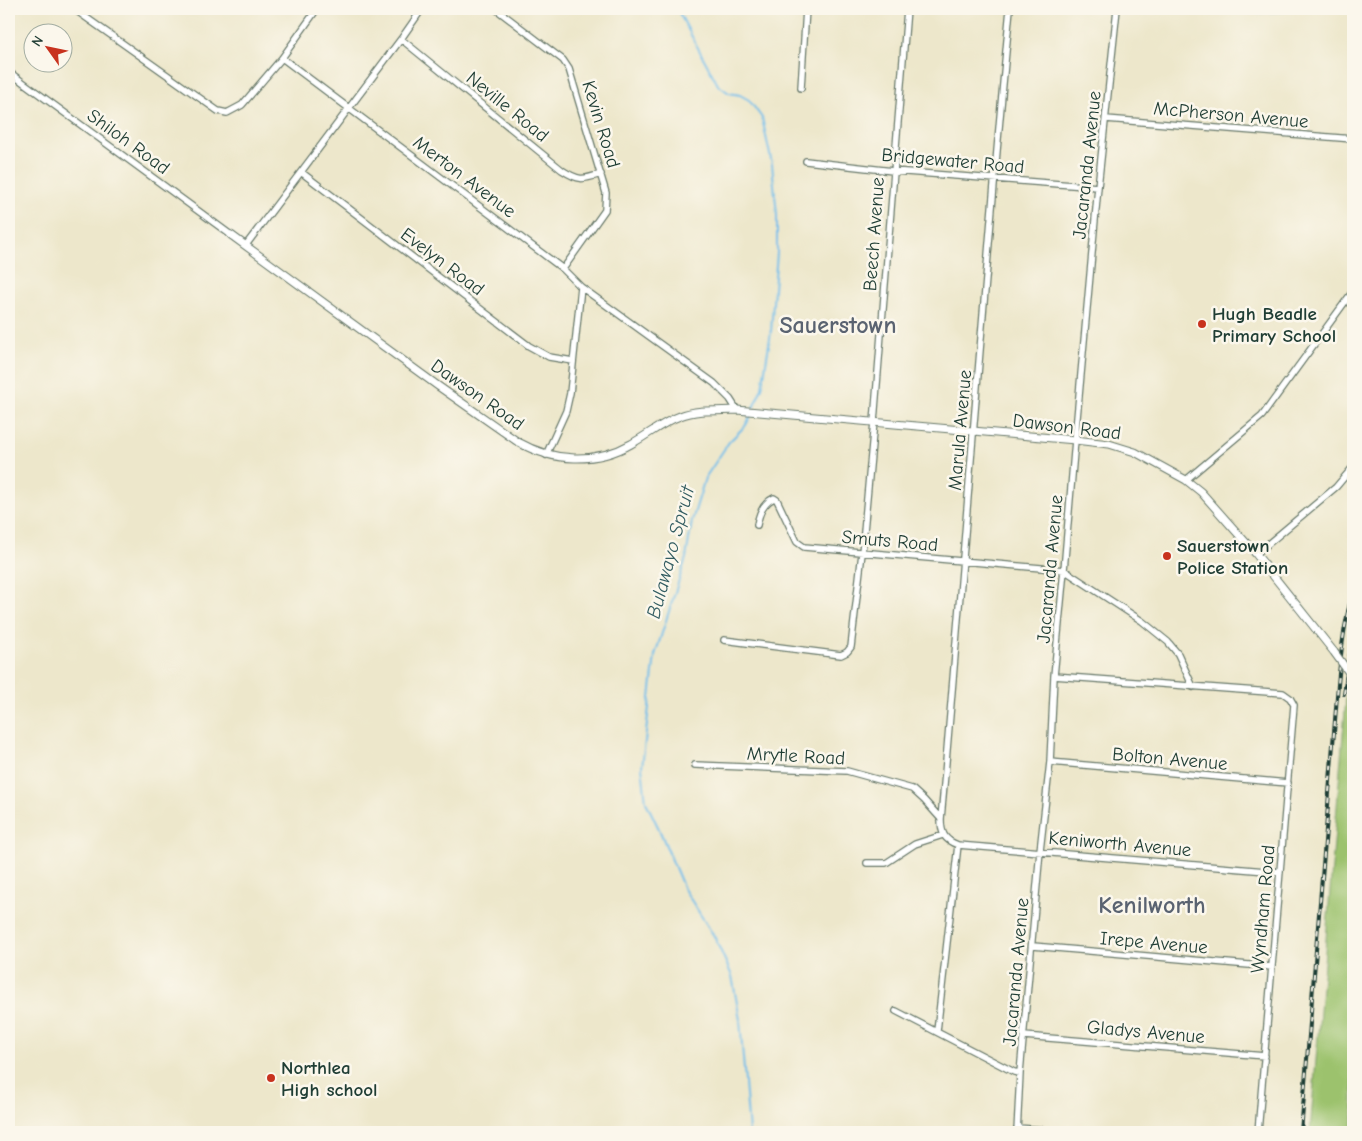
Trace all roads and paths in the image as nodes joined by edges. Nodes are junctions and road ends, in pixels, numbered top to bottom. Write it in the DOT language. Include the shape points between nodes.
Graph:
graph roads {
  1 [pos="74,9"];
  2 [pos="317,9"];
  3 [pos="422,9"];
  4 [pos="496,9"];
  5 [pos="806,9"];
  6 [pos="907,9"];
  7 [pos="1010,9"];
  8 [pos="1117,9"];
  9 [pos="402,39"];
  10 [pos="282,58"];
  11 [pos="9,72"];
  12 [pos="801,88"];
  13 [pos="349,107"];
  14 [pos="1106,119"];
  15 [pos="1353,139"];
  16 [pos="806,161"];
  17 [pos="893,171"];
  18 [pos="301,172"];
  19 [pos="601,174"];
  20 [pos="994,180"];
  21 [pos="1098,187"];
  22 [pos="231,235"];
  23 [pos="246,245"];
  24 [pos="563,269"];
  25 [pos="581,287"];
  26 [pos="1353,291"];
  27 [pos="573,362"];
  28 [pos="738,410"];
  29 [pos="874,422"];
  30 [pos="974,432"];
  31 [pos="1074,440"];
  32 [pos="546,455"];
  33 [pos="1353,467"];
  34 [pos="1186,480"];
  35 [pos="756,525"];
  36 [pos="862,553"];
  37 [pos="1256,554"];
  38 [pos="964,561"];
  39 [pos="1064,570"];
  40 [pos="724,640"];
  41 [pos="1054,676"];
  42 [pos="1353,678"];
  43 [pos="1193,687"];
  44 [pos="1050,762"];
  45 [pos="695,765"];
  46 [pos="1288,783"];
  47 [pos="941,819"];
  48 [pos="943,835"];
  49 [pos="958,845"];
  50 [pos="1040,851"];
  51 [pos="867,863"];
  52 [pos="1279,872"];
  53 [pos="1033,946"];
  54 [pos="1272,967"];
  55 [pos="896,1011"];
  56 [pos="936,1031"];
  57 [pos="1024,1036"];
  58 [pos="1265,1056"];
  59 [pos="1020,1073"];
  60 [pos="1017,1130"];
  61 [pos="1072,1132"];
  62 [pos="1258,1132"];
  1 -- 10 [label="street" via="222,112 227,113 242,105"];
  2 -- 10 [label="street"];
  3 -- 9 [label="street"];
  4 -- 19 [label="street, Kevin Road" via="563,60 569,69"];
  5 -- 12 [label="street"];
  6 -- 17 [label="street, Beech Avenue"];
  7 -- 20 [label="street, Marula Avenue"];
  8 -- 14 [label="street, Jacaranda Avenue"];
  9 -- 13 [label="street"];
  9 -- 19 [label="street, Neville Road" via="562,170 579,179"];
  10 -- 13 [label="street, Merton Avenue"];
  11 -- 22 [label="street, Shiloh Road"];
  13 -- 18 [label="street"];
  13 -- 24 [label="street, Merton Avenue"];
  14 -- 15 [label="street, McPherson Avenue"];
  14 -- 21 [label="street, Jacaranda Avenue"];
  16 -- 17 [label="street, Bridgewater Road"];
  17 -- 20 [label="street, Bridgewater Road"];
  17 -- 29 [label="street, Beech Avenue"];
  18 -- 23 [label="street"];
  18 -- 27 [label="street, Evelyn Road" via="529,346 549,357"];
  19 -- 24 [label="street, Kevin Road" via="606,193 605,210"];
  20 -- 21 [label="street, Bridgewater Road"];
  20 -- 30 [label="street, Marula Avenue"];
  21 -- 31 [label="street, Jacaranda Avenue"];
  22 -- 23 [label="street, Dawson Road"];
  23 -- 32 [label="street, Dawson Road" via="518,442"];
  24 -- 25 [label="street, Merton Avenue"];
  25 -- 27 [label="street"];
  25 -- 28 [label="street, Merton Avenue" via="714,383"];
  26 -- 34 [label="street" via="1262,416"];
  27 -- 32 [label="street" via="566,411"];
  28 -- 29 [label="street, Dawson Road"];
  28 -- 32 [label="street, Dawson Road" via="682,415 630,445 606,454 586,458"];
  29 -- 30 [label="street, Dawson Road"];
  29 -- 36 [label="street, Beech Avenue"];
  30 -- 31 [label="street, Dawson Road"];
  30 -- 38 [label="street, Marula Avenue"];
  31 -- 34 [label="street, Dawson Road" via="1109,444 1135,452"];
  31 -- 39 [label="street, Jacaranda Avenue"];
  33 -- 37 [label="street" via="1336,487"];
  34 -- 37 [label="street, Dawson Road" via="1212,503"];
  35 -- 36 [label="street, Smuts Road" via="763,507 776,499 800,545"];
  36 -- 38 [label="street, Smuts Road"];
  36 -- 40 [label="street, Beech Avenue" via="852,640 847,652 841,655"];
  37 -- 42 [label="street, Dawson Road, bridge"];
  38 -- 39 [label="street, Smuts Road"];
  38 -- 47 [label="street, Marula Avenue"];
  39 -- 41 [label="street, Jacaranda Avenue"];
  39 -- 43 [label="street" via="1168,642 1178,654"];
  41 -- 43 [label="street"];
  41 -- 44 [label="street, Jacaranda Avenue"];
  43 -- 46 [label="street, Wyndham Road" via="1283,693 1290,698 1294,705"];
  44 -- 46 [label="street, Bolton Avenue"];
  44 -- 50 [label="street, Jacaranda Avenue"];
  45 -- 47 [label="street, Mrytle Road" via="847,771 912,789"];
  46 -- 52 [label="street, Wyndham Road"];
  47 -- 48 [label="street, Marula Avenue"];
  48 -- 49 [label="street"];
  48 -- 51 [label="street" via="915,844 886,862"];
  49 -- 50 [label="street, Keniworth Avenue"];
  49 -- 56 [label="street"];
  50 -- 52 [label="street, Keniworth Avenue"];
  50 -- 53 [label="street, Jacaranda Avenue"];
  52 -- 54 [label="street, Wyndham Road"];
  53 -- 54 [label="street, Irepe Avenue"];
  53 -- 57 [label="street, Jacaranda Avenue"];
  54 -- 58 [label="street, Wyndham Road"];
  55 -- 56 [label="street"];
  56 -- 59 [label="street"];
  57 -- 58 [label="street, Gladys Avenue"];
  57 -- 59 [label="street, Jacaranda Avenue"];
  58 -- 62 [label="street, Wyndham Road"];
  59 -- 60 [label="street, Jacaranda Avenue"];
  60 -- 61 [label="street"];
}
